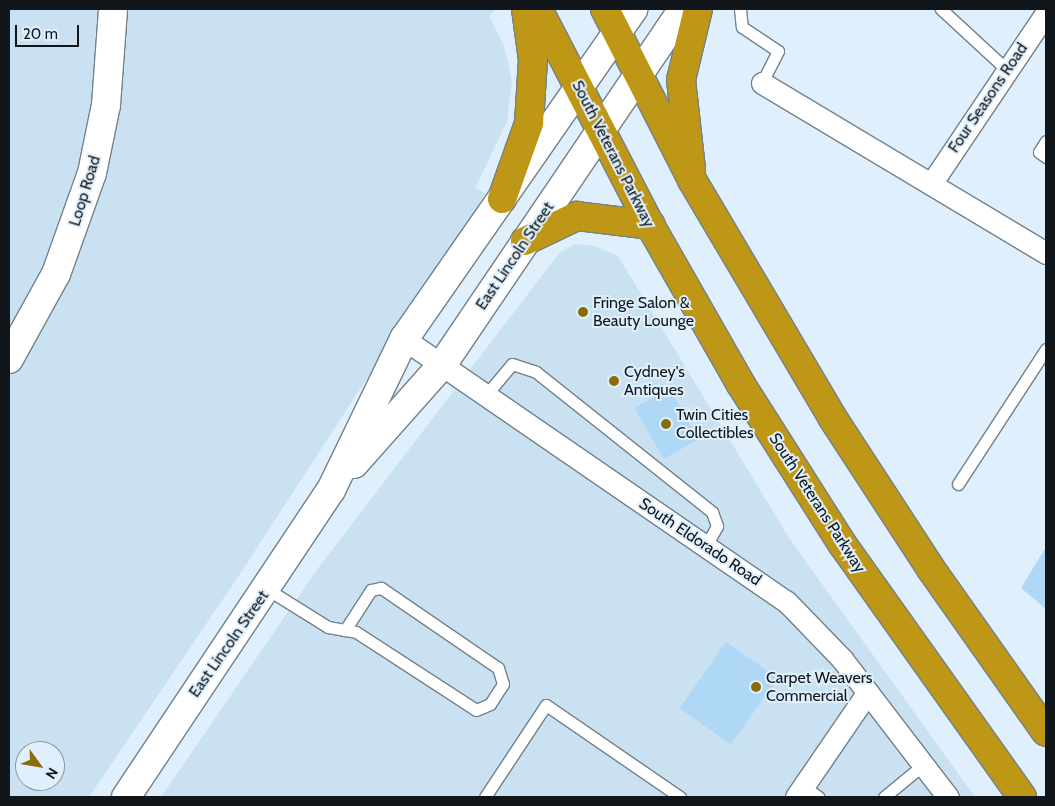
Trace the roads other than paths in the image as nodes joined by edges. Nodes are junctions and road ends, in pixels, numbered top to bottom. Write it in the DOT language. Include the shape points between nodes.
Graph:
graph roads {
  1 [pos="113,9"];
  2 [pos="526,9"];
  3 [pos="538,9"];
  4 [pos="605,9"];
  5 [pos="633,9"];
  6 [pos="683,9"];
  7 [pos="698,9"];
  8 [pos="740,9"];
  9 [pos="941,9"];
  10 [pos="1046,13"];
  11 [pos="617,33"];
  12 [pos="1006,70"];
  13 [pos="638,74"];
  14 [pos="762,82"];
  15 [pos="579,88"];
  16 [pos="601,130"];
  17 [pos="1046,141"];
  18 [pos="1046,157"];
  19 [pos="692,180"];
  20 [pos="931,184"];
  21 [pos="502,199"];
  22 [pos="650,225"];
  23 [pos="525,241"];
  24 [pos="1046,252"];
  25 [pos="404,339"];
  26 [pos="1046,349"];
  27 [pos="9,359"];
  28 [pos="442,365"];
  29 [pos="486,395"];
  30 [pos="958,484"];
  31 [pos="332,490"];
  32 [pos="706,546"];
  33 [pos="267,589"];
  34 [pos="345,630"];
  35 [pos="868,692"];
  36 [pos="1046,732"];
  37 [pos="923,765"];
  38 [pos="806,794"];
  39 [pos="126,797"];
  40 [pos="485,797"];
  41 [pos="680,797"];
  42 [pos="884,797"];
  43 [pos="948,797"];
  44 [pos="1022,797"];
  1 -- 27 [label="main road, Loop Road" via="106,105 92,173 56,274"];
  2 -- 21 [label="highway" via="533,60 529,123"];
  3 -- 15 [label="highway, South Veterans Parkway"];
  4 -- 11 [label="highway"];
  5 -- 11 [label="main road, East Lincoln Street"];
  6 -- 13 [label="main road, East Lincoln Street"];
  7 -- 19 [label="highway" via="680,80"];
  8 -- 14 [label="lane" via="742,27 778,51"];
  9 -- 12 [label="lane"];
  10 -- 12 [label="street, Four Seasons Road"];
  11 -- 13 [label="highway"];
  11 -- 15 [label="main road, East Lincoln Street"];
  12 -- 20 [label="street, Four Seasons Road"];
  13 -- 16 [label="main road, East Lincoln Street"];
  13 -- 19 [label="highway"];
  14 -- 20 [label="street"];
  15 -- 16 [label="highway, South Veterans Parkway"];
  15 -- 21 [label="main road, East Lincoln Street"];
  16 -- 22 [label="highway, South Veterans Parkway"];
  16 -- 23 [label="main road, East Lincoln Street"];
  17 -- 18 [label="lane" via="1039,152"];
  19 -- 36 [label="highway" via="832,417 952,600"];
  20 -- 24 [label="street"];
  21 -- 25 [label="main road, East Lincoln Street"];
  22 -- 23 [label="highway" via="577,216"];
  22 -- 44 [label="highway, South Veterans Parkway" via="740,383 843,545"];
  23 -- 28 [label="main road, East Lincoln Street"];
  25 -- 28 [label="street, South Eldorado Road"];
  25 -- 31 [label="main road, East Lincoln Street"];
  26 -- 30 [label="lane"];
  28 -- 29 [label="street, South Eldorado Road"];
  28 -- 31 [label="main road, East Lincoln Street"];
  29 -- 32 [label="street, South Eldorado Road"];
  29 -- 32 [label="lane" via="512,364 536,372 712,512 717,526"];
  31 -- 33 [label="main road, East Lincoln Street"];
  32 -- 35 [label="street, South Eldorado Road" via="787,602 813,626"];
  33 -- 34 [label="lane" via="328,627"];
  33 -- 39 [label="main road, East Lincoln Street"];
  34 -- 34 [label="lane" via="356,632 466,706 483,710 503,684 498,668 387,592 371,590"];
  35 -- 37 [label="street, South Eldorado Road"];
  35 -- 38 [label="street"];
  37 -- 42 [label="lane"];
  37 -- 43 [label="street, South Eldorado Road"];
  40 -- 41 [label="lane" via="546,705"];
}
